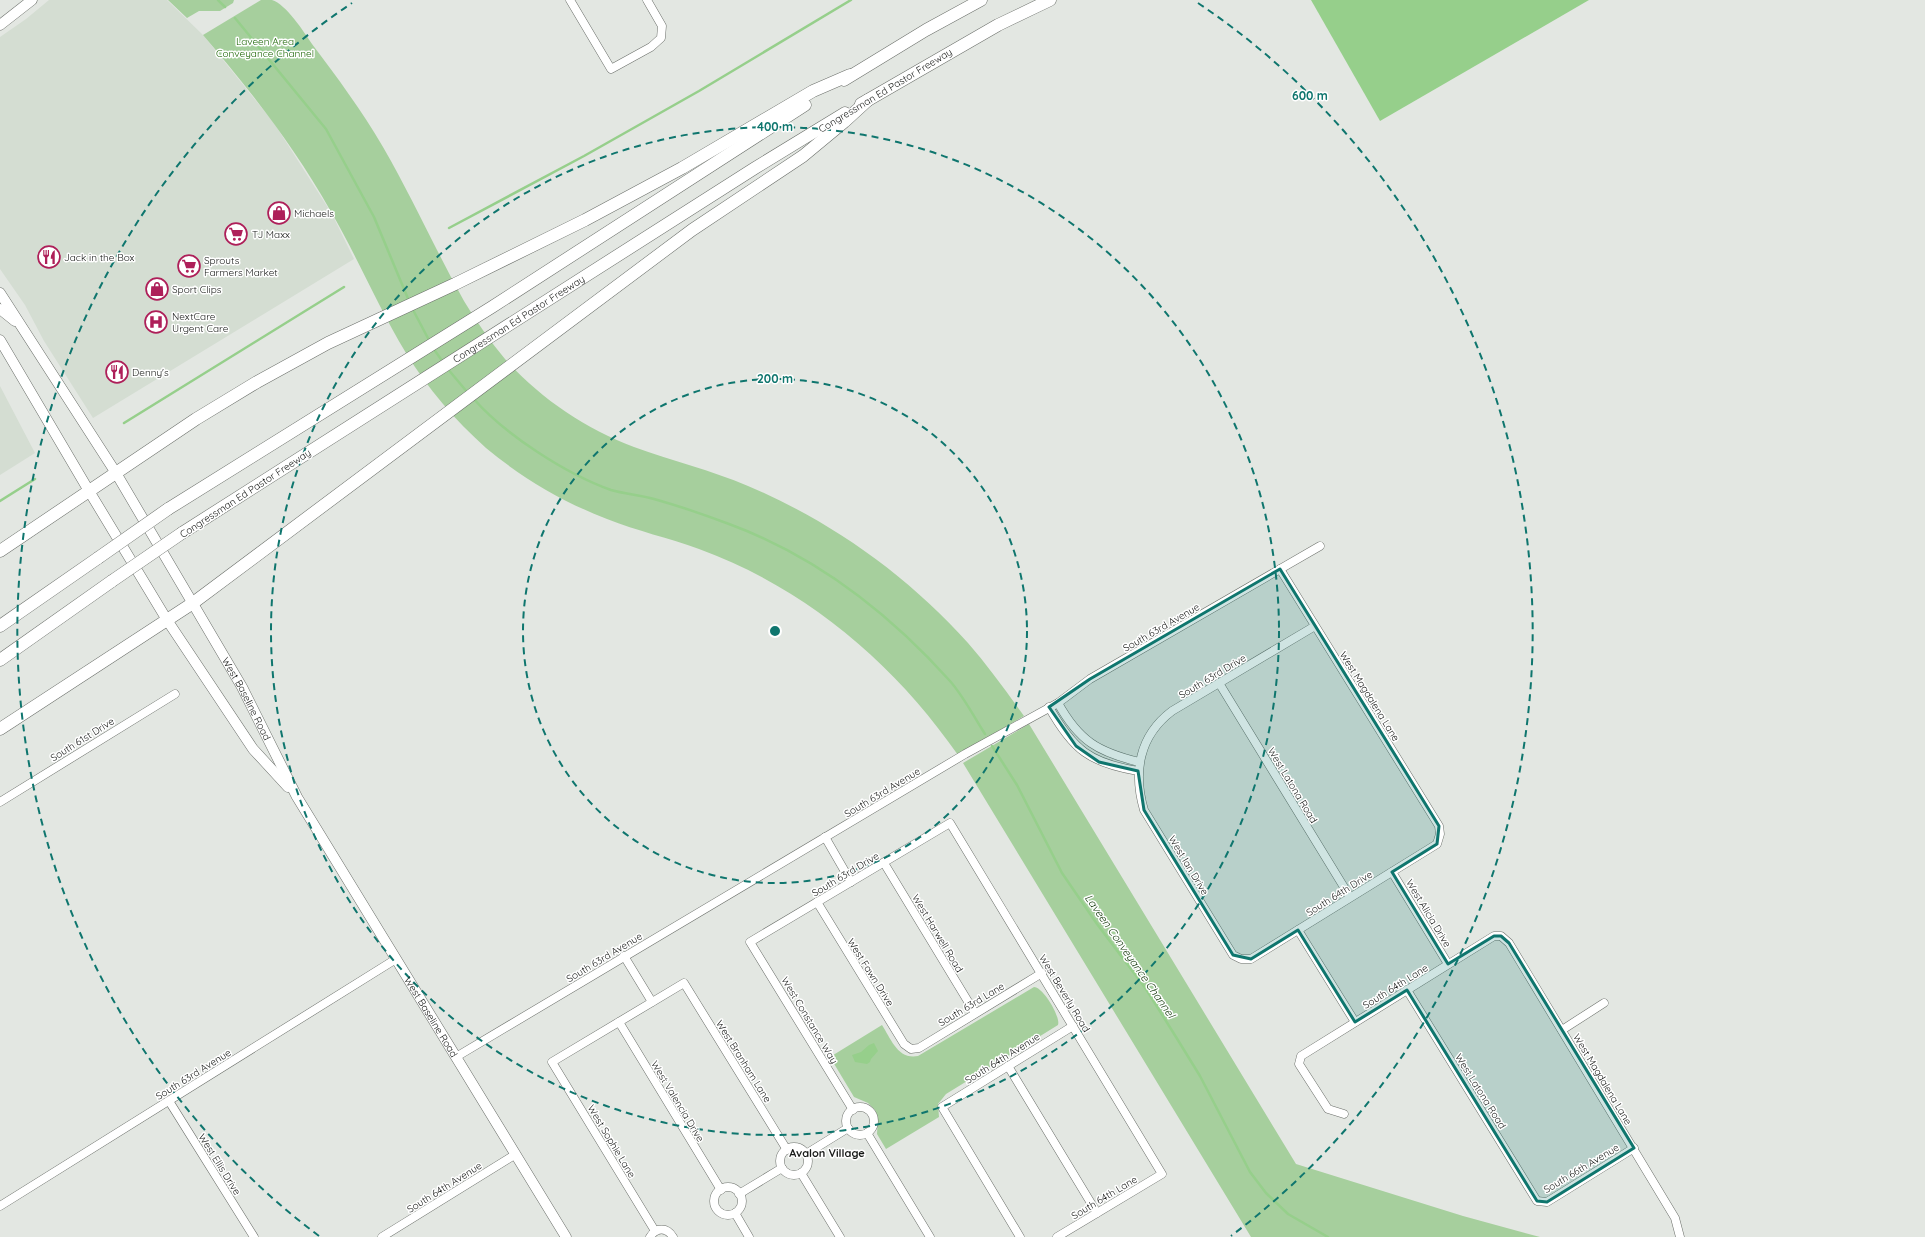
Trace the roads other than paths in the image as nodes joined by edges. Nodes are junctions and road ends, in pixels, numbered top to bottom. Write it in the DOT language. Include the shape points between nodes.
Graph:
graph roads {
  1 [pos="32,0"];
  2 [pos="570,0"];
  3 [pos="647,0"];
  4 [pos="981,0"];
  5 [pos="1050,0"];
  6 [pos="0,25"];
  7 [pos="850,75"];
  8 [pos="868,100"];
  9 [pos="0,293"];
  10 [pos="0,309"];
  11 [pos="23,327"];
  12 [pos="0,340"];
  13 [pos="116,473"];
  14 [pos="89,491"];
  15 [pos="1320,546"];
  16 [pos="0,551"];
  17 [pos="1280,569"];
  18 [pos="193,603"];
  19 [pos="167,620"];
  20 [pos="0,626"];
  21 [pos="1315,626"];
  22 [pos="0,660"];
  23 [pos="1219,683"];
  24 [pos="175,694"];
  25 [pos="1058,703"];
  26 [pos="1049,707"];
  27 [pos="0,729"];
  28 [pos="1139,762"];
  29 [pos="1138,771"];
  30 [pos="297,797"];
  31 [pos="0,802"];
  32 [pos="950,823"];
  33 [pos="1440,834"];
  34 [pos="825,837"];
  35 [pos="884,863"];
  36 [pos="1392,872"];
  37 [pos="851,882"];
  38 [pos="1350,897"];
  39 [pos="817,902"];
  40 [pos="1298,930"];
  41 [pos="1500,936"];
  42 [pos="750,942"];
  43 [pos="624,956"];
  44 [pos="396,959"];
  45 [pos="1241,959"];
  46 [pos="1448,964"];
  47 [pos="1042,973"];
  48 [pos="1407,990"];
  49 [pos="652,1002"];
  50 [pos="1604,1003"];
  51 [pos="975,1013"];
  52 [pos="619,1022"];
  53 [pos="1355,1022"];
  54 [pos="1073,1026"];
  55 [pos="1562,1030"];
  56 [pos="911,1049"];
  57 [pos="456,1057"];
  58 [pos="1008,1066"];
  59 [pos="169,1101"];
  60 [pos="853,1110"];
  61 [pos="1344,1114"];
  62 [pos="848,1128"];
  63 [pos="867,1133"];
  64 [pos="1634,1148"];
  65 [pos="787,1150"];
  66 [pos="516,1154"];
  67 [pos="806,1154"];
  68 [pos="782,1168"];
  69 [pos="801,1173"];
  70 [pos="1162,1174"];
  71 [pos="720,1190"];
  72 [pos="739,1194"];
  73 [pos="1537,1201"];
  74 [pos="0,1206"];
  75 [pos="735,1213"];
  76 [pos="1097,1213"];
  77 [pos="652,1234"];
  78 [pos="254,1237"];
  79 [pos="382,1237"];
  80 [pos="566,1237"];
  81 [pos="673,1237"];
  82 [pos="749,1237"];
  83 [pos="840,1237"];
  84 [pos="930,1237"];
  85 [pos="1020,1237"];
  86 [pos="1057,1237"];
  87 [pos="1680,1237"];
  1 -- 6 [label="main road"];
  2 -- 3 [label="street" via="611,69 651,47 661,38 662,26"];
  4 -- 7 [label="highway"];
  5 -- 8 [label="highway, Congressman Ed Pastor Freeway" via="998,25"];
  7 -- 13 [label="highway" via="813,91 619,202 328,344 257,382"];
  7 -- 20 [label="highway, bridge" via="447,334 168,509"];
  8 -- 18 [label="highway" via="803,156 692,230"];
  8 -- 22 [label="highway, Congressman Ed Pastor Freeway, bridge" via="755,168 182,533"];
  9 -- 11 [label="main road, West Baseline Road"];
  10 -- 11 [label="main road"];
  11 -- 13 [label="main road, West Baseline Road"];
  12 -- 14 [label="main road, West Baseline Road"];
  13 -- 14 [label="highway"];
  13 -- 18 [label="main road, West Baseline Road"];
  14 -- 16 [label="highway"];
  14 -- 19 [label="main road, West Baseline Road"];
  15 -- 17 [label="street, South 63rd Avenue"];
  17 -- 21 [label="street, West Magdalena Lane"];
  17 -- 25 [label="street, South 63rd Avenue" via="1090,678"];
  18 -- 19 [label="highway"];
  18 -- 30 [label="main road, West Baseline Road" via="242,687"];
  19 -- 27 [label="highway"];
  19 -- 30 [label="main road, West Baseline Road" via="253,749"];
  21 -- 23 [label="street, South 63rd Drive"];
  21 -- 33 [label="street, West Magdalena Lane" via="1440,826"];
  23 -- 28 [label="street, South 63rd Drive" via="1160,720 1151,732"];
  23 -- 38 [label="street, West Latona Road"];
  24 -- 31 [label="street, South 61st Drive"];
  25 -- 26 [label="street, South 63rd Avenue"];
  25 -- 28 [label="street" via="1072,724 1091,744 1104,752"];
  26 -- 29 [label="street" via="1059,725 1086,754 1114,767"];
  26 -- 34 [label="street, South 63rd Avenue"];
  28 -- 29 [label="street, West Ian Drive"];
  29 -- 45 [label="street, West Ian Drive" via="1144,810 1233,956"];
  30 -- 44 [label="main road, West Baseline Road"];
  32 -- 35 [label="street, South 63rd Drive"];
  32 -- 47 [label="street, West Beverly Road"];
  33 -- 36 [label="street, South 64th Drive" via="1438,844"];
  34 -- 37 [label="street"];
  34 -- 43 [label="street, South 63rd Avenue"];
  35 -- 37 [label="street, South 63rd Drive"];
  35 -- 51 [label="street, West Harwell Road"];
  36 -- 38 [label="street, South 64th Drive"];
  36 -- 46 [label="street, West Alicia Drive"];
  37 -- 39 [label="street, South 63rd Drive"];
  38 -- 40 [label="street, South 64th Drive"];
  39 -- 42 [label="street, South 63rd Drive"];
  39 -- 56 [label="street, West Fawn Drive" via="904,1044"];
  40 -- 45 [label="street, South 64th Drive" via="1251,960"];
  40 -- 53 [label="street"];
  41 -- 46 [label="street, South 64th Lane" via="1494,936"];
  41 -- 55 [label="street, West Magdalena Lane" via="1509,943"];
  42 -- 60 [label="street, West Constance Way"];
  43 -- 49 [label="street"];
  43 -- 57 [label="street, South 63rd Avenue"];
  44 -- 57 [label="main road, West Baseline Road"];
  44 -- 59 [label="street, South 63rd Avenue"];
  46 -- 48 [label="street, South 64th Lane"];
  47 -- 51 [label="street, South 63rd Lane"];
  47 -- 54 [label="street, West Beverly Road"];
  48 -- 53 [label="street, South 64th Lane"];
  48 -- 73 [label="street, West Latona Road"];
  49 -- 52 [label="street"];
  49 -- 65 [label="street, West Branham Lane" via="684,983"];
  50 -- 55 [label="street"];
  51 -- 56 [label="street, South 63rd Lane" via="919,1048"];
  52 -- 71 [label="street, West Valencia Drive"];
  52 -- 77 [label="street, West Sophie Lane" via="552,1062"];
  53 -- 61 [label="street, South 64th Lane" via="1301,1056 1299,1064 1328,1109"];
  54 -- 58 [label="street, South 64th Avenue"];
  54 -- 70 [label="street, West Beverly Road"];
  55 -- 64 [label="street, West Magdalena Lane"];
  57 -- 66 [label="main road, West Baseline Road"];
  58 -- 76 [label="street"];
  58 -- 85 [label="street, South 64th Avenue" via="942,1107"];
  59 -- 74 [label="street, South 63rd Avenue"];
  59 -- 78 [label="street, West Ellis Drive"];
  60 -- 62 [label="street" via="847,1116"];
  60 -- 63 [label="street" via="864,1108 870,1113 873,1124"];
  62 -- 63 [label="street" via="858,1135"];
  62 -- 67 [label="street"];
  63 -- 84 [label="street"];
  64 -- 73 [label="street, South 66th Avenue" via="1547,1202"];
  64 -- 87 [label="street, West Magdalena Lane" via="1675,1218"];
  65 -- 67 [label="street" via="799,1149"];
  65 -- 68 [label="street" via="781,1156"];
  66 -- 79 [label="street, South 64th Avenue"];
  66 -- 80 [label="main road, West Baseline Road"];
  67 -- 69 [label="street" via="807,1166"];
  68 -- 69 [label="street" via="789,1174"];
  68 -- 72 [label="street"];
  69 -- 83 [label="street"];
  70 -- 76 [label="street, South 64th Lane"];
  71 -- 72 [label="street" via="729,1188"];
  71 -- 75 [label="street" via="714,1202 717,1210 726,1215"];
  72 -- 75 [label="street" via="740,1207"];
  75 -- 82 [label="street"];
  76 -- 86 [label="street, South 64th Lane"];
  77 -- 81 [label="street, West Sophie Lane" via="666,1230"];
}
